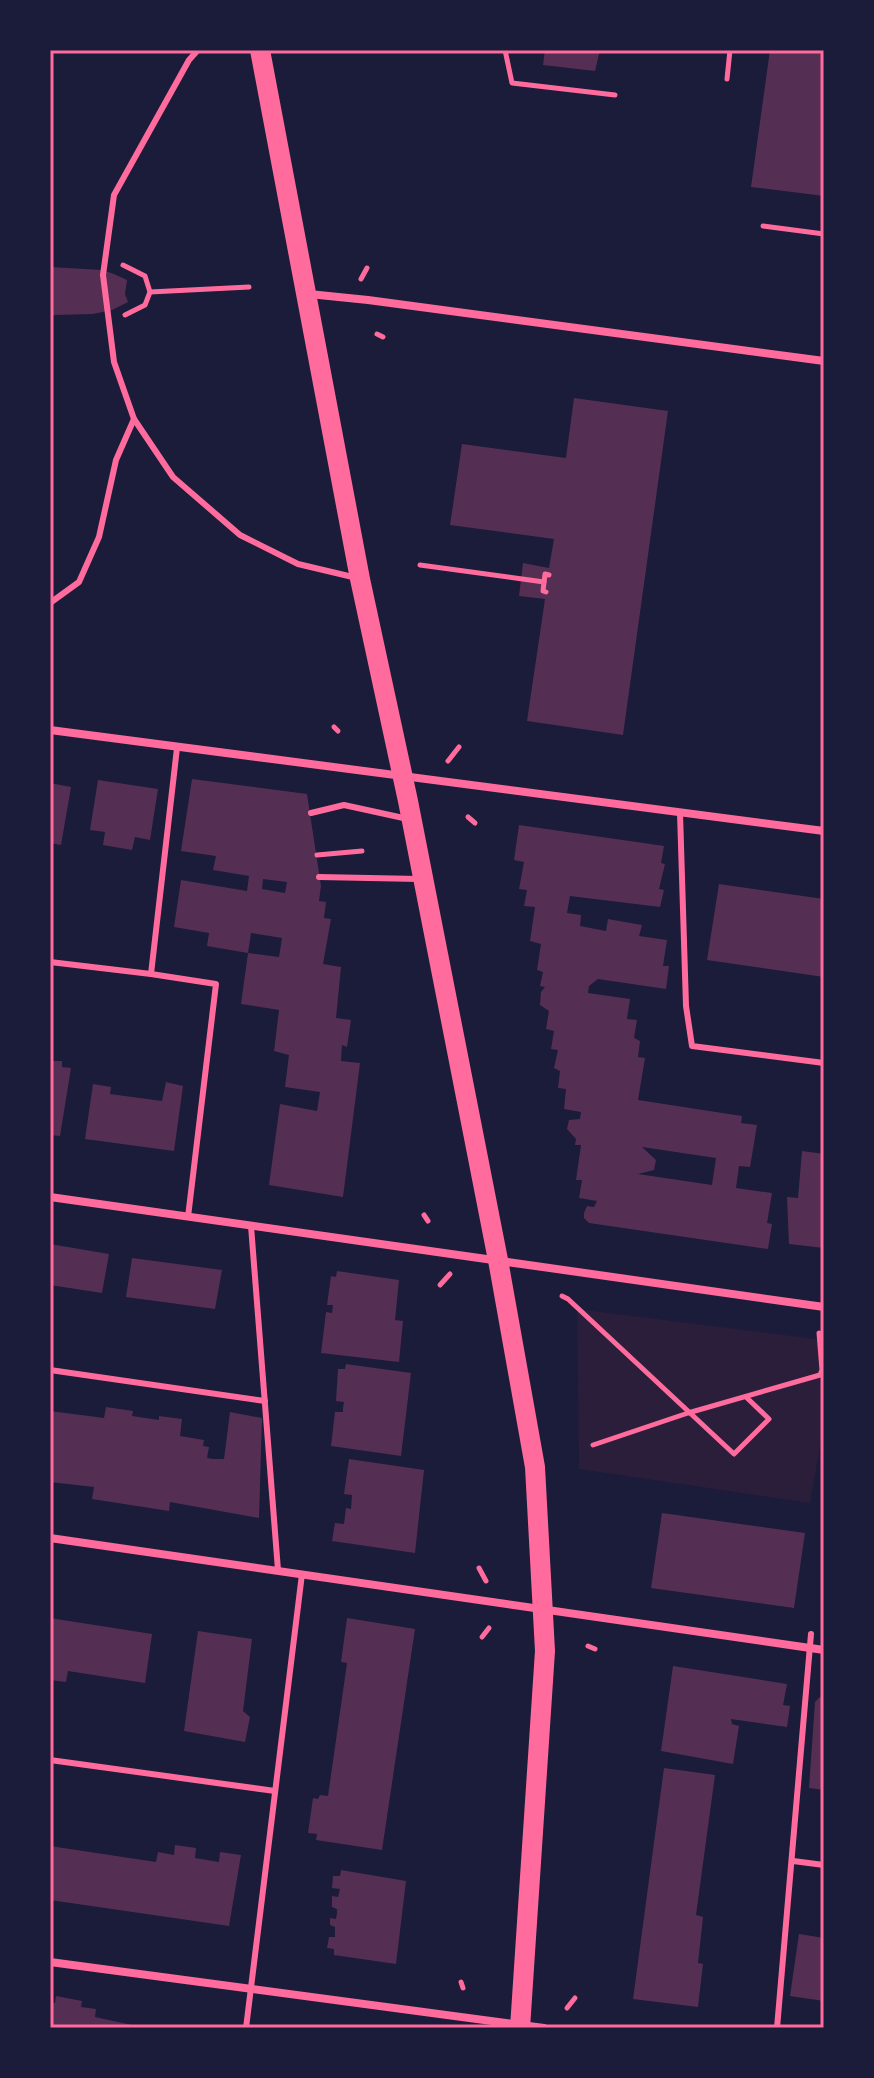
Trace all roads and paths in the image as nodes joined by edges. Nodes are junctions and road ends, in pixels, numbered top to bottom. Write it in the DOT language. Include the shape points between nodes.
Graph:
graph roads {
  1 [pos="198,50"];
  2 [pos="260,50"];
  3 [pos="505,50"];
  4 [pos="730,50"];
  5 [pos="727,79"];
  6 [pos="615,95"];
  7 [pos="763,226"];
  8 [pos="824,234"];
  9 [pos="120,264"];
  10 [pos="367,268"];
  11 [pos="361,279"];
  12 [pos="249,287"];
  13 [pos="150,292"];
  14 [pos="308,294"];
  15 [pos="122,316"];
  16 [pos="824,361"];
  17 [pos="134,419"];
  18 [pos="420,565"];
  19 [pos="549,575"];
  20 [pos="360,579"];
  21 [pos="544,582"];
  22 [pos="546,592"];
  23 [pos="50,603"];
  24 [pos="50,730"];
  25 [pos="459,747"];
  26 [pos="177,748"];
  27 [pos="448,761"];
  28 [pos="402,776"];
  29 [pos="311,813"];
  30 [pos="680,813"];
  31 [pos="468,817"];
  32 [pos="411,819"];
  33 [pos="475,823"];
  34 [pos="824,831"];
  35 [pos="362,851"];
  36 [pos="317,855"];
  37 [pos="319,877"];
  38 [pos="423,879"];
  39 [pos="50,962"];
  40 [pos="151,974"];
  41 [pos="824,1063"];
  42 [pos="50,1197"];
  43 [pos="188,1217"];
  44 [pos="251,1226"];
  45 [pos="498,1260"];
  46 [pos="450,1274"];
  47 [pos="440,1285"];
  48 [pos="562,1296"];
  49 [pos="824,1307"];
  50 [pos="819,1333"];
  51 [pos="50,1370"];
  52 [pos="746,1397"];
  53 [pos="265,1401"];
  54 [pos="688,1413"];
  55 [pos="593,1445"];
  56 [pos="50,1538"];
  57 [pos="479,1568"];
  58 [pos="278,1570"];
  59 [pos="302,1574"];
  60 [pos="486,1581"];
  61 [pos="543,1609"];
  62 [pos="489,1628"];
  63 [pos="811,1634"];
  64 [pos="482,1637"];
  65 [pos="810,1648"];
  66 [pos="824,1650"];
  67 [pos="50,1760"];
  68 [pos="275,1791"];
  69 [pos="793,1861"];
  70 [pos="824,1865"];
  71 [pos="50,1962"];
  72 [pos="250,1989"];
  73 [pos="575,1998"];
  74 [pos="567,2008"];
  75 [pos="521,2026"];
  76 [pos="246,2028"];
  77 [pos="544,2028"];
  78 [pos="777,2028"];
  1 -- 17 [label="lane" via="114,195 103,275 114,362"];
  2 -- 14 [label="main road"];
  3 -- 6 [label="path" via="512,83"];
  4 -- 5 [label="path"];
  7 -- 8 [label="path"];
  9 -- 13 [label="path" via="145,276"];
  10 -- 11 [label="path"];
  12 -- 13 [label="path"];
  13 -- 15 [label="path" via="145,305"];
  14 -- 16 [label="street"];
  14 -- 20 [label="main road"];
  17 -- 20 [label="lane" via="173,477 240,535 298,564"];
  17 -- 23 [label="lane" via="116,460 99,537 79,582"];
  18 -- 21 [label="path"];
  19 -- 21 [label="path"];
  20 -- 28 [label="main road"];
  21 -- 22 [label="path"];
  24 -- 26 [label="street"];
  25 -- 27 [label="path"];
  26 -- 28 [label="street"];
  26 -- 40 [label="lane"];
  28 -- 30 [label="street"];
  28 -- 32 [label="main road"];
  29 -- 32 [label="lane" via="344,805"];
  30 -- 34 [label="street"];
  30 -- 41 [label="lane" via="692,1046"];
  31 -- 33 [label="path"];
  32 -- 38 [label="main road"];
  35 -- 36 [label="path"];
  37 -- 38 [label="lane"];
  38 -- 45 [label="main road"];
  39 -- 40 [label="lane"];
  40 -- 43 [label="lane" via="216,984"];
  42 -- 43 [label="street"];
  43 -- 44 [label="street"];
  44 -- 45 [label="street"];
  44 -- 53 [label="lane"];
  45 -- 49 [label="street"];
  45 -- 61 [label="main road" via="535,1467"];
  46 -- 47 [label="path"];
  48 -- 54 [label="path"];
  50 -- 52 [label="path" via="820,1375"];
  51 -- 53 [label="lane"];
  52 -- 54 [label="path"];
  52 -- 54 [label="path" via="769,1419 734,1454"];
  53 -- 58 [label="lane"];
  54 -- 55 [label="path"];
  56 -- 58 [label="street"];
  57 -- 60 [label="path"];
  58 -- 59 [label="street"];
  59 -- 61 [label="street"];
  59 -- 68 [label="lane"];
  61 -- 65 [label="street"];
  61 -- 75 [label="main road" via="545,1651"];
  62 -- 64 [label="path"];
  63 -- 65 [label="lane"];
  65 -- 66 [label="street"];
  65 -- 69 [label="lane"];
  67 -- 68 [label="lane"];
  68 -- 72 [label="lane"];
  69 -- 70 [label="lane"];
  69 -- 78 [label="lane"];
  71 -- 72 [label="street"];
  72 -- 75 [label="street"];
  72 -- 76 [label="lane"];
  73 -- 74 [label="path"];
  75 -- 77 [label="street"];
}
